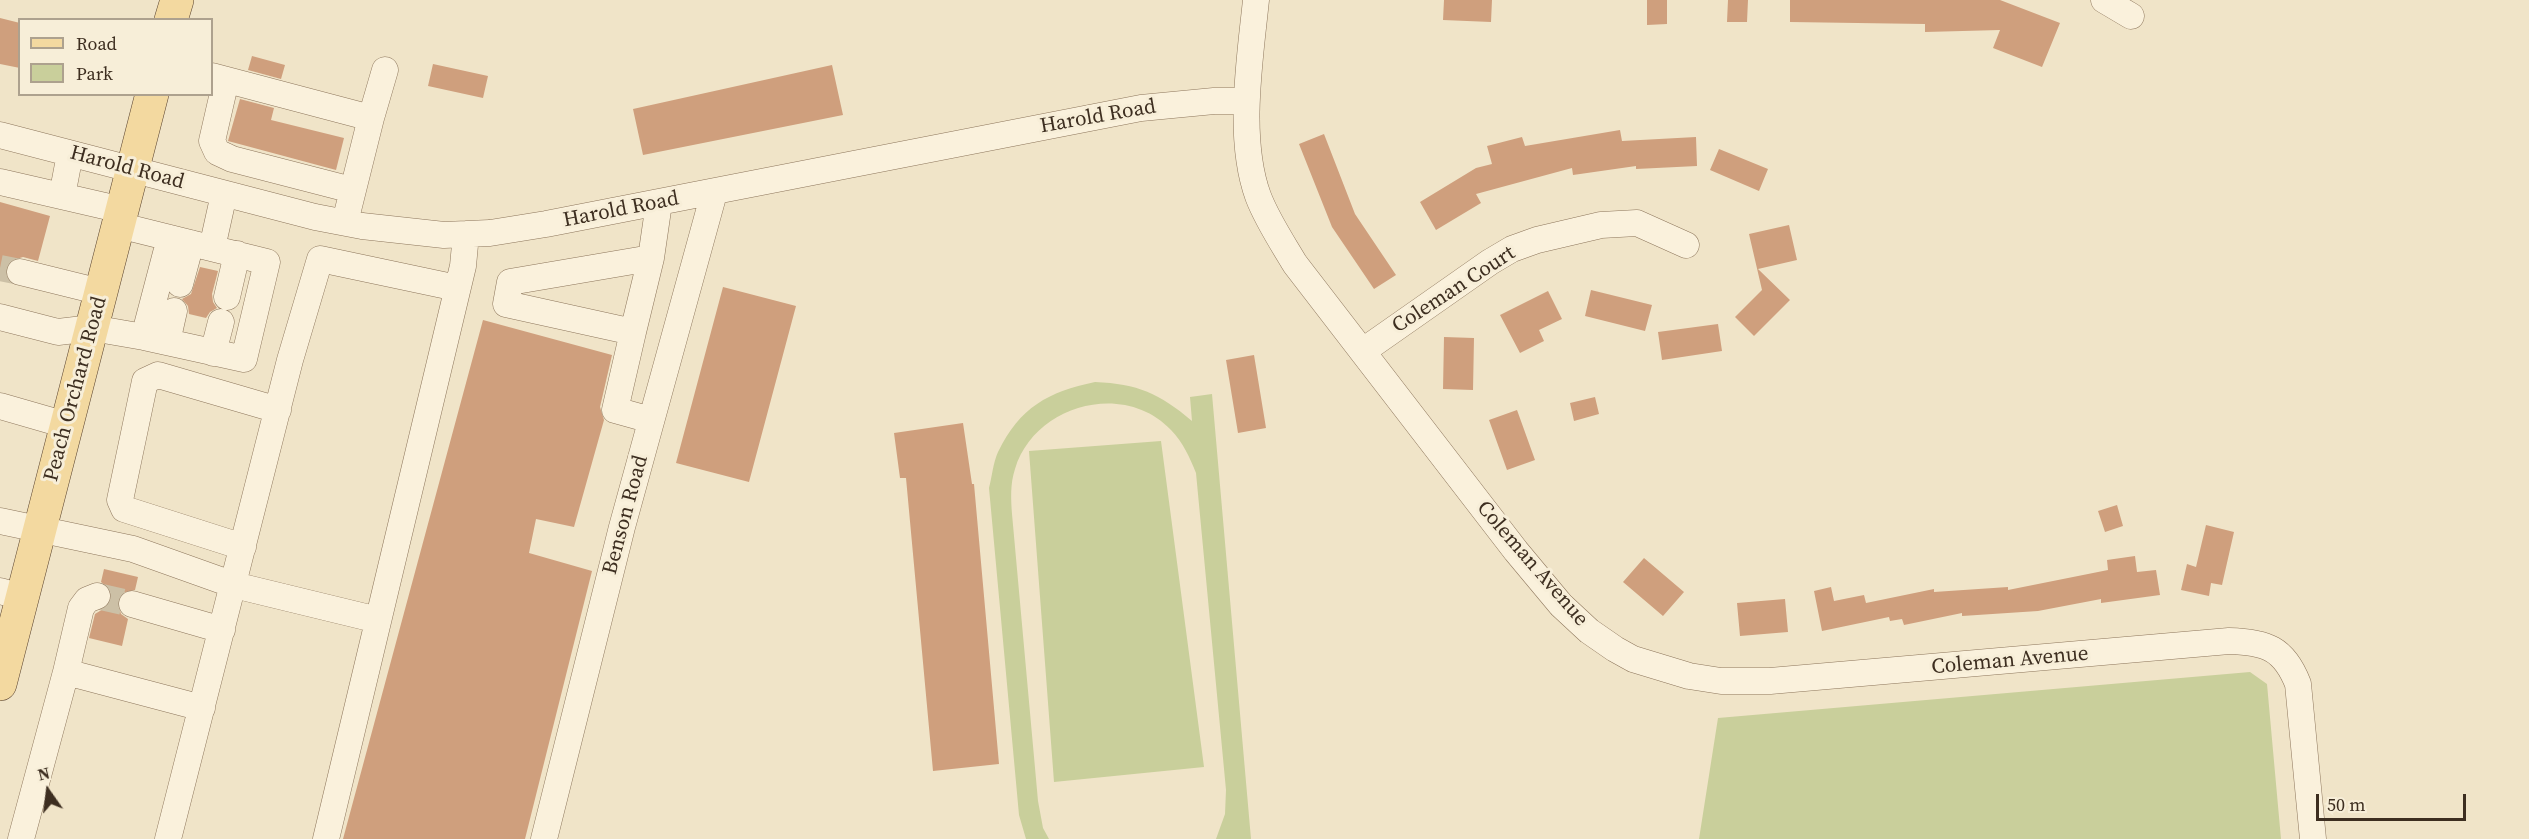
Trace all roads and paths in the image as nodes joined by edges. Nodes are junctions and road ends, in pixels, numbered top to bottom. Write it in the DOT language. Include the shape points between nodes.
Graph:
graph roads {
  1 [pos="177,0"];
  2 [pos="1256,0"];
  3 [pos="2104,0"];
  4 [pos="2132,16"];
  5 [pos="172,18"];
  6 [pos="385,70"];
  7 [pos="219,78"];
  8 [pos="152,96"];
  9 [pos="1246,101"];
  10 [pos="371,118"];
  11 [pos="0,135"];
  12 [pos="70,154"];
  13 [pos="133,170"];
  14 [pos="0,182"];
  15 [pos="352,190"];
  16 [pos="714,193"];
  17 [pos="224,194"];
  18 [pos="62,196"];
  19 [pos="659,203"];
  20 [pos="120,218"];
  21 [pos="345,222"];
  22 [pos="466,234"];
  23 [pos="191,243"];
  24 [pos="1686,245"];
  25 [pos="237,254"];
  26 [pos="651,258"];
  27 [pos="20,272"];
  28 [pos="180,284"];
  29 [pos="458,288"];
  30 [pos="101,292"];
  31 [pos="174,311"];
  32 [pos="0,317"];
  33 [pos="92,328"];
  34 [pos="633,332"];
  35 [pos="166,342"];
  36 [pos="1363,351"];
  37 [pos="213,352"];
  38 [pos="175,380"];
  39 [pos="0,406"];
  40 [pos="278,410"];
  41 [pos="651,420"];
  42 [pos="66,425"];
  43 [pos="0,521"];
  44 [pos="39,530"];
  45 [pos="243,547"];
  46 [pos="234,585"];
  47 [pos="11,594"];
  48 [pos="97,596"];
  49 [pos="132,604"];
  50 [pos="378,620"];
  51 [pos="222,630"];
  52 [pos="5,641"];
  53 [pos="66,672"];
  54 [pos="0,684"];
  55 [pos="202,708"];
  56 [pos="21,839"];
  57 [pos="168,839"];
  58 [pos="326,839"];
  59 [pos="544,839"];
  60 [pos="2313,839"];
  1 -- 5 [label="main road"];
  2 -- 9 [label="street, Coleman Avenue"];
  3 -- 4 [label="street"];
  6 -- 10 [label="street"];
  7 -- 10 [label="street"];
  7 -- 15 [label="street" via="212,141 217,152"];
  8 -- 13 [label="main road, Peach Orchard Road"];
  9 -- 16 [label="street, Harold Road" via="1120,111"];
  9 -- 36 [label="street, Coleman Avenue" via="1252,173 1265,214 1295,264"];
  10 -- 15 [label="street"];
  11 -- 12 [label="street, Harold Road"];
  12 -- 13 [label="street, Harold Road"];
  12 -- 18 [label="street"];
  13 -- 17 [label="street, Harold Road"];
  13 -- 20 [label="main road, Peach Orchard Road"];
  14 -- 18 [label="street"];
  15 -- 21 [label="street"];
  16 -- 19 [label="street, Harold Road"];
  16 -- 41 [label="street, Benson Road"];
  17 -- 21 [label="street, Harold Road"];
  17 -- 23 [label="street"];
  18 -- 20 [label="street"];
  19 -- 22 [label="street, Harold Road"];
  19 -- 26 [label="street"];
  20 -- 23 [label="street"];
  20 -- 30 [label="main road, Peach Orchard Road"];
  21 -- 22 [label="street, Harold Road" via="403,232"];
  22 -- 29 [label="street"];
  23 -- 25 [label="street"];
  23 -- 28 [label="street"];
  23 -- 35 [label="street"];
  24 -- 36 [label="street, Coleman Court" via="1637,223 1601,225 1538,240 1490,262"];
  25 -- 37 [label="street"];
  25 -- 37 [label="street" via="267,262 244,359"];
  26 -- 34 [label="street"];
  26 -- 34 [label="street" via="510,282 506,304"];
  27 -- 30 [label="street"];
  29 -- 40 [label="street" via="320,259"];
  29 -- 50 [label="street"];
  30 -- 33 [label="main road, Peach Orchard Road"];
  31 -- 35 [label="street"];
  32 -- 33 [label="street" via="58,332"];
  33 -- 35 [label="street"];
  33 -- 42 [label="main road, Peach Orchard Road"];
  34 -- 41 [label="street" via="615,410"];
  35 -- 37 [label="street"];
  35 -- 38 [label="street"];
  36 -- 60 [label="street, Coleman Avenue" via="1561,605 1614,649 1657,668 1721,681 1770,681 2229,641 2261,644 2285,657 2298,684"];
  38 -- 40 [label="street"];
  38 -- 45 [label="street" via="158,375 145,381 120,500 124,509"];
  39 -- 42 [label="street"];
  40 -- 45 [label="street"];
  41 -- 59 [label="street, Benson Road"];
  42 -- 44 [label="main road, Peach Orchard Road"];
  43 -- 44 [label="street"];
  44 -- 46 [label="street" via="133,549"];
  44 -- 47 [label="main road, Peach Orchard Road"];
  45 -- 46 [label="street"];
  46 -- 50 [label="street"];
  46 -- 51 [label="street"];
  47 -- 52 [label="main road, Peach Orchard Road"];
  48 -- 53 [label="street" via="81,608"];
  49 -- 51 [label="street"];
  50 -- 58 [label="street"];
  51 -- 55 [label="street"];
  52 -- 54 [label="main road, Peach Orchard Road"];
  53 -- 55 [label="street"];
  53 -- 56 [label="street"];
  55 -- 57 [label="street"];
}
